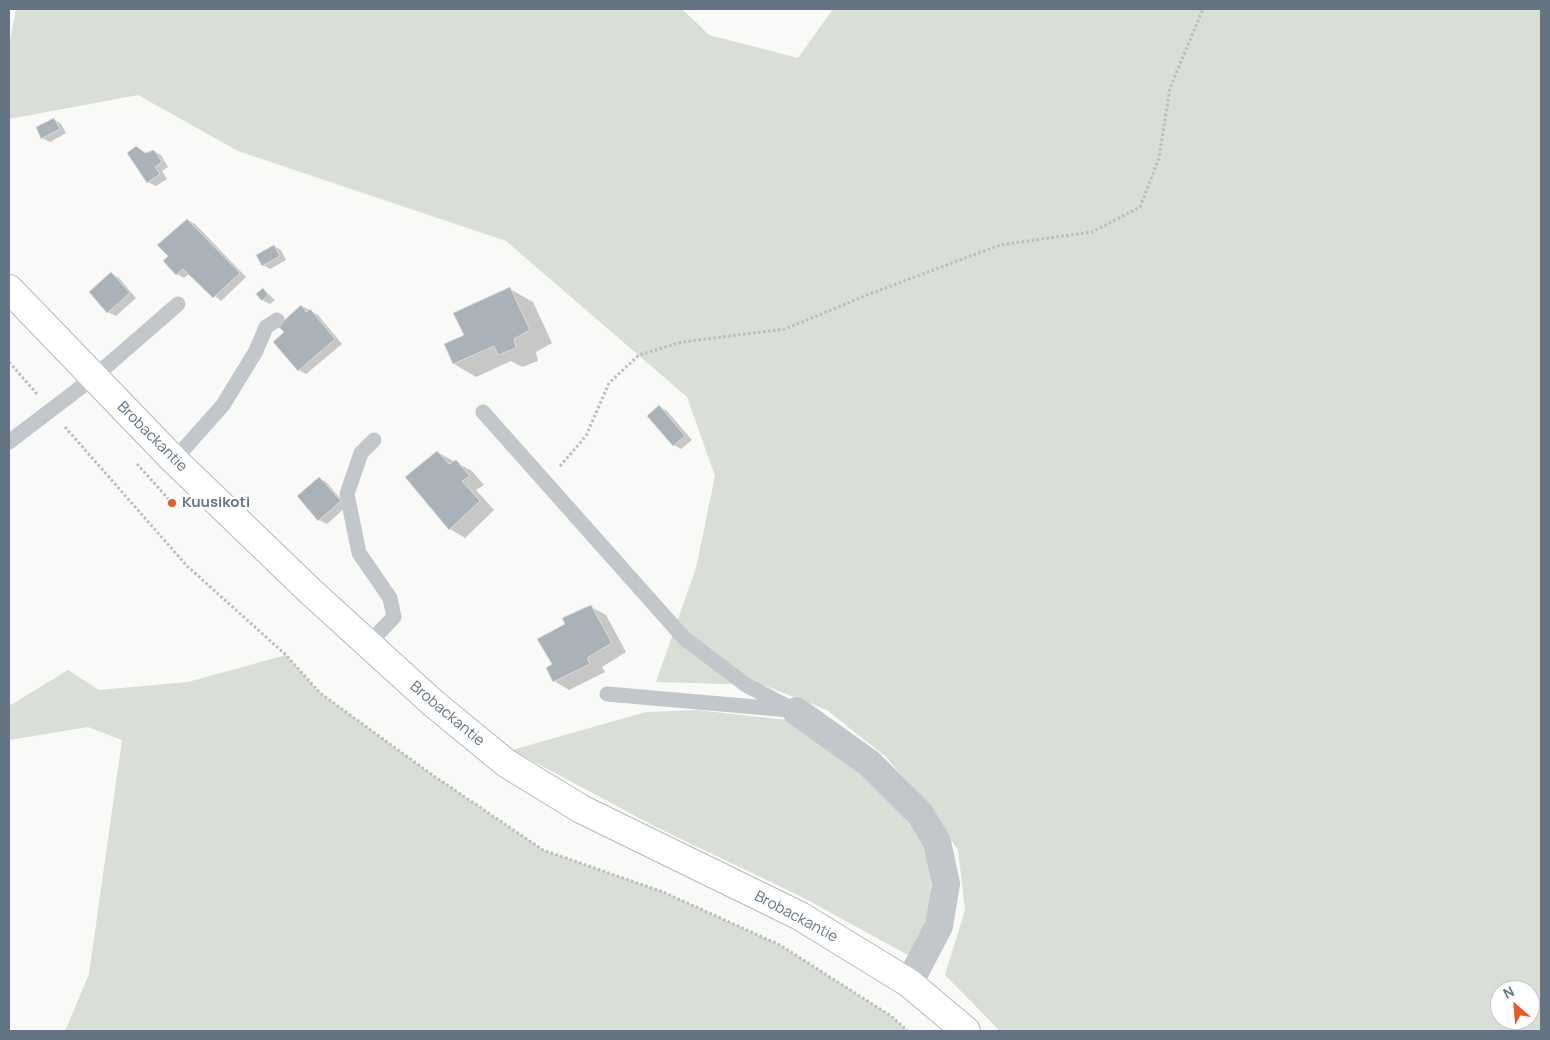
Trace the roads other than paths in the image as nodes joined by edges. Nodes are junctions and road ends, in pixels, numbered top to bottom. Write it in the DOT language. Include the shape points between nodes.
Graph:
graph roads {
  1 [pos="9,289"];
  2 [pos="178,304"];
  3 [pos="276,320"];
  4 [pos="92,378"];
  5 [pos="483,412"];
  6 [pos="374,440"];
  7 [pos="9,442"];
  8 [pos="174,460"];
  9 [pos="368,644"];
  10 [pos="607,694"];
  11 [pos="796,711"];
  12 [pos="909,983"];
  13 [pos="966,1031"];
  1 -- 4 [label="street, Brobackantie"];
  2 -- 4 [label="lane"];
  3 -- 8 [label="lane" via="266,327 256,351 223,405"];
  4 -- 7 [label="lane"];
  4 -- 8 [label="street, Brobackantie"];
  5 -- 11 [label="lane" via="684,638 746,685"];
  6 -- 9 [label="lane" via="361,453 347,494 359,553 390,598 394,617"];
  8 -- 9 [label="street, Brobackantie"];
  9 -- 12 [label="street, Brobackantie" via="506,763 581,809 800,916"];
  10 -- 11 [label="lane"];
  11 -- 12 [label="street" via="869,763 920,814 937,842 946,884 939,926"];
  12 -- 13 [label="street, Brobackantie"];
}
